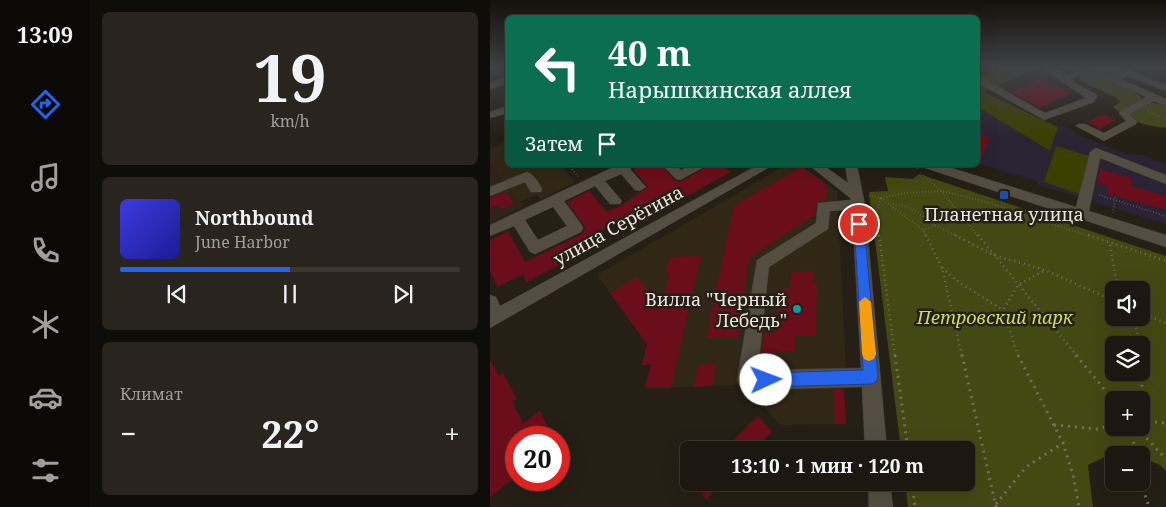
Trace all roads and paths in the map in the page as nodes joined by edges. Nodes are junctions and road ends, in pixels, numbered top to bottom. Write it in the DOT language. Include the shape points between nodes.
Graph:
graph roads {
  1 [pos="998,91"];
  2 [pos="1082,91"];
  3 [pos="1140,91"];
  4 [pos="1154,97"];
  5 [pos="1166,103"];
  6 [pos="1137,106"];
  7 [pos="505,109"];
  8 [pos="490,115"];
  9 [pos="1166,119"];
  10 [pos="1081,126"];
  11 [pos="571,167"];
  12 [pos="626,167"];
  13 [pos="670,167"];
  14 [pos="698,167"];
  15 [pos="763,167"];
  16 [pos="818,167"];
  17 [pos="853,167"];
  18 [pos="914,167"];
  19 [pos="935,167"];
  20 [pos="1166,180"];
  21 [pos="592,182"];
  22 [pos="640,187"];
  23 [pos="536,190"];
  24 [pos="941,191"];
  25 [pos="1086,191"];
  26 [pos="490,192"];
  27 [pos="881,198"];
  28 [pos="1115,198"];
  29 [pos="555,199"];
  30 [pos="861,199"];
  31 [pos="615,201"];
  32 [pos="891,204"];
  33 [pos="1081,214"];
  34 [pos="1113,214"];
  35 [pos="1166,216"];
  36 [pos="516,218"];
  37 [pos="935,225"];
  38 [pos="923,230"];
  39 [pos="490,231"];
  40 [pos="1166,241"];
  41 [pos="1110,244"];
  42 [pos="993,255"];
  43 [pos="1166,261"];
  44 [pos="942,268"];
  45 [pos="1045,270"];
  46 [pos="1116,281"];
  47 [pos="1018,285"];
  48 [pos="1105,297"];
  49 [pos="1003,310"];
  50 [pos="492,313"];
  51 [pos="1150,316"];
  52 [pos="1165,322"];
  53 [pos="871,377"];
  54 [pos="1106,391"];
  55 [pos="1150,422"];
  56 [pos="1166,423"];
  57 [pos="1054,425"];
  58 [pos="1105,427"];
  59 [pos="1144,436"];
  60 [pos="875,441"];
  61 [pos="907,441"];
  62 [pos="1063,443"];
  63 [pos="1166,459"];
  64 [pos="880,491"];
  65 [pos="913,491"];
  66 [pos="1143,491"];
  67 [pos="996,506"];
  68 [pos="881,507"];
  69 [pos="915,507"];
  70 [pos="1079,507"];
  71 [pos="1149,507"];
  1 -- 2 [label="street" via="1044,117 1090,100 1092,96"];
  3 -- 4 [label="street"];
  4 -- 5 [label="street"];
  4 -- 6 [label="street"];
  6 -- 9 [label="path"];
  6 -- 10 [label="street" via="1124,113 1132,122 1104,138"];
  7 -- 8 [label="street"];
  11 -- 21 [label="path"];
  12 -- 21 [label="street"];
  12 -- 22 [label="street"];
  13 -- 14 [label="street" via="680,176"];
  15 -- 50 [label="street, улица Серёгина"];
  16 -- 30 [label="street"];
  17 -- 30 [label="street"];
  18 -- 24 [label="path"];
  19 -- 33 [label="street"];
  20 -- 25 [label="street" via="1096,152"];
  21 -- 29 [label="street"];
  21 -- 31 [label="street"];
  23 -- 26 [label="street" via="527,176"];
  24 -- 27 [label="path"];
  24 -- 41 [label="path" via="983,201"];
  24 -- 42 [label="path"];
  25 -- 28 [label="path"];
  25 -- 33 [label="street"];
  27 -- 30 [label="path"];
  27 -- 32 [label="path"];
  27 -- 61 [label="path" via="876,211"];
  28 -- 34 [label="path"];
  28 -- 35 [label="path"];
  29 -- 36 [label="street"];
  29 -- 36 [label="street" via="576,228 535,248"];
  30 -- 53 [label="street"];
  30 -- 53 [label="street" via="823,206 823,225 762,264 746,380"];
  32 -- 37 [label="path" via="909,207"];
  32 -- 38 [label="path"];
  33 -- 40 [label="street"];
  36 -- 39 [label="street"];
  37 -- 38 [label="path"];
  37 -- 42 [label="path"];
  38 -- 44 [label="path"];
  41 -- 43 [label="path"];
  41 -- 46 [label="path"];
  42 -- 45 [label="path"];
  42 -- 47 [label="path"];
  44 -- 49 [label="path"];
  44 -- 67 [label="path"];
  45 -- 47 [label="path"];
  45 -- 48 [label="path"];
  47 -- 49 [label="path"];
  47 -- 54 [label="path"];
  49 -- 57 [label="path" via="1014,352"];
  51 -- 52 [label="path"];
  53 -- 60 [label="street"];
  55 -- 56 [label="path"];
  57 -- 58 [label="path"];
  57 -- 62 [label="path"];
  59 -- 63 [label="path"];
  62 -- 67 [label="path" via="1026,467"];
  62 -- 70 [label="path"];
  64 -- 68 [label="street"];
  65 -- 69 [label="path"];
  66 -- 71 [label="path"];
}
